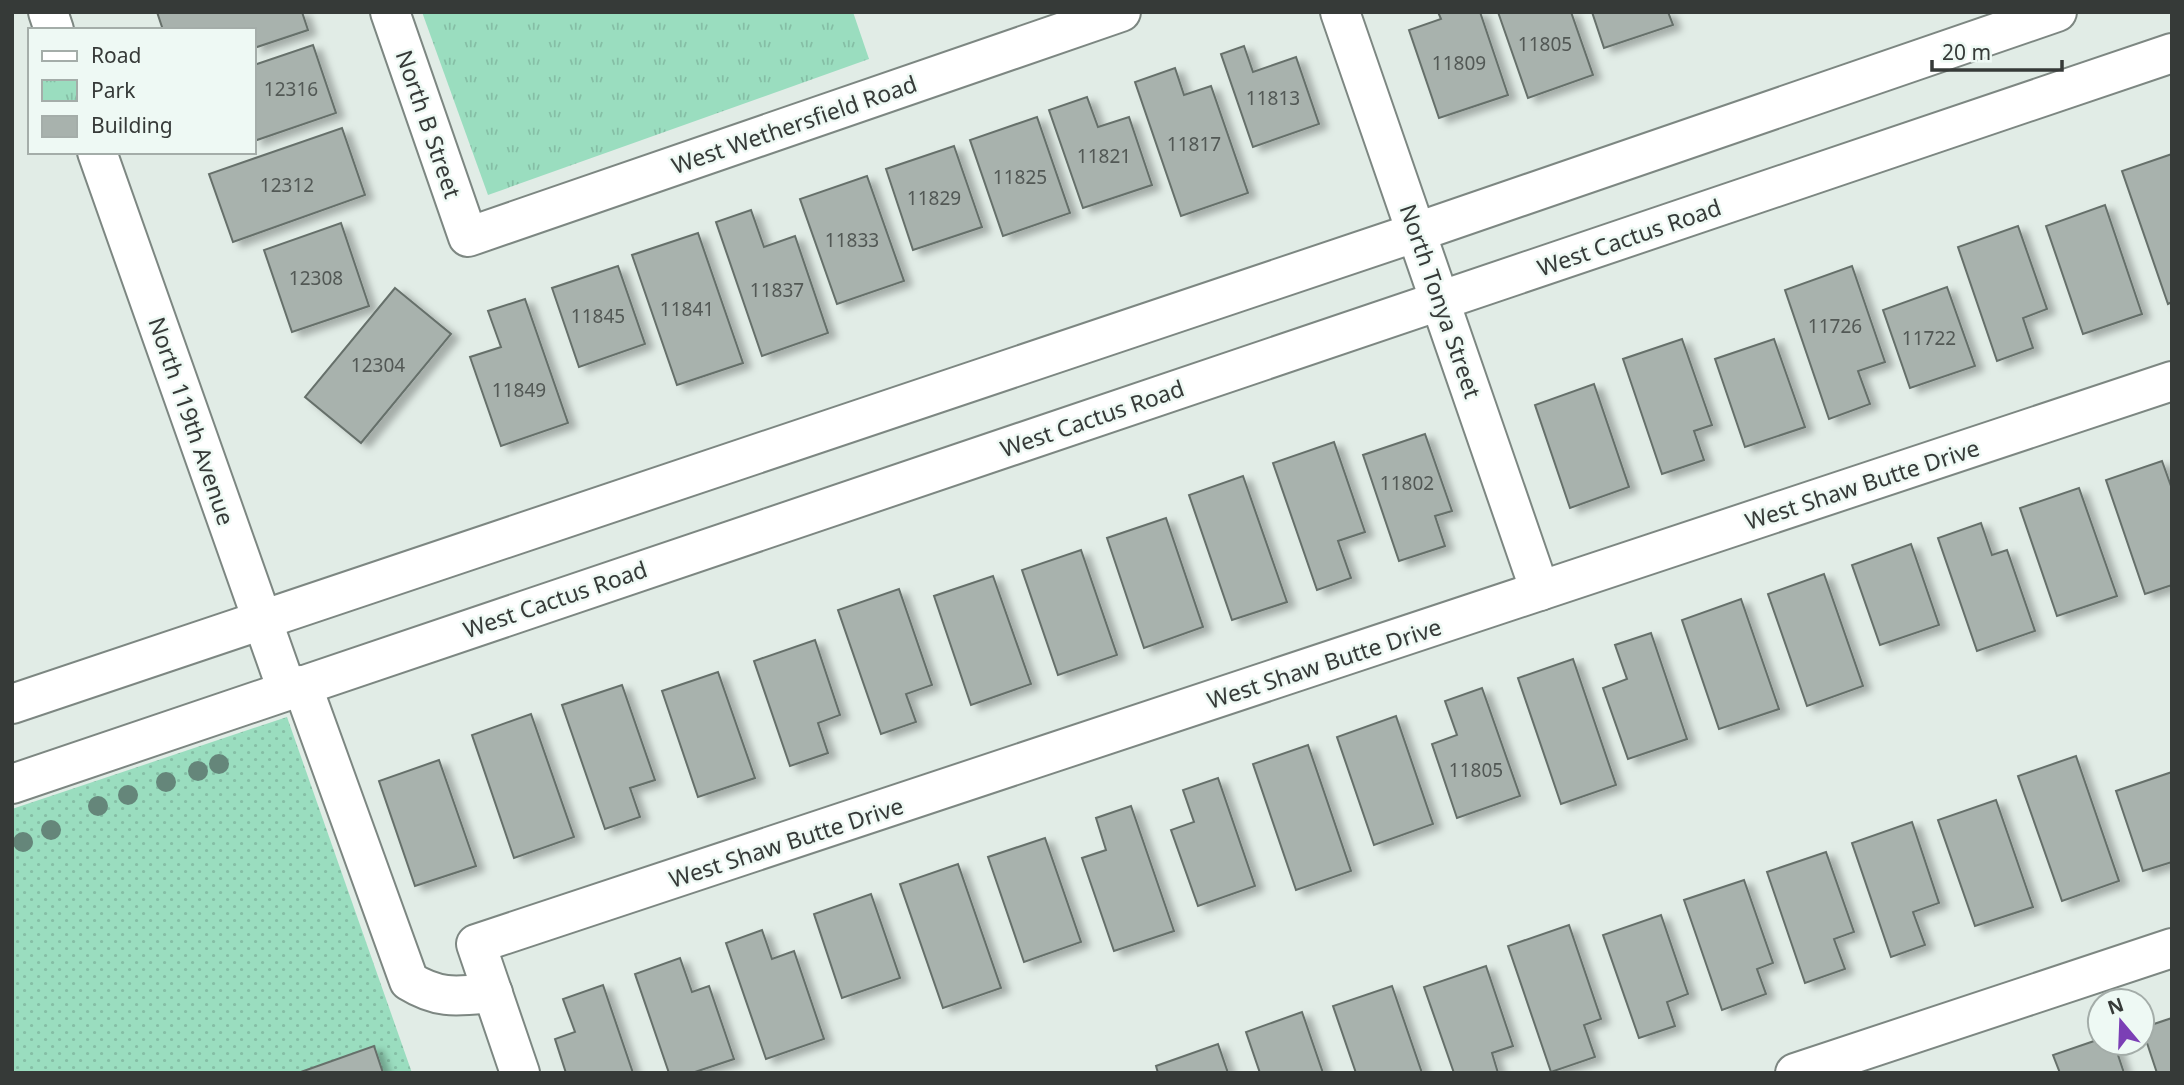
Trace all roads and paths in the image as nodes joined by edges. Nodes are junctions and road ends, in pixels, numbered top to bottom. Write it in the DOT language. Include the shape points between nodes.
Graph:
graph roads {
  1 [pos="390,12"];
  2 [pos="1121,12"];
  3 [pos="1340,12"];
  4 [pos="2057,12"];
  5 [pos="2172,53"];
  6 [pos="98,154"];
  7 [pos="1417,232"];
  8 [pos="468,237"];
  9 [pos="1440,300"];
  10 [pos="2172,381"];
  11 [pos="1540,591"];
  12 [pos="262,620"];
  13 [pos="295,687"];
  14 [pos="12,704"];
  15 [pos="12,783"];
  16 [pos="2172,948"];
  17 [pos="493,993"];
  18 [pos="520,1073"];
  19 [pos="1795,1073"];
  1 -- 8 [label="street, North B Street"];
  2 -- 8 [label="street, West Wethersfield Road"];
  3 -- 7 [label="street, North Tonya Street"];
  4 -- 7 [label="street"];
  5 -- 9 [label="street, West Cactus Road"];
  6 -- 12 [label="street, North 119th Avenue"];
  7 -- 9 [label="street, North Tonya Street"];
  7 -- 12 [label="street"];
  9 -- 11 [label="street, North Tonya Street"];
  9 -- 13 [label="street, West Cactus Road"];
  10 -- 11 [label="street, West Shaw Butte Drive"];
  11 -- 17 [label="street, West Shaw Butte Drive" via="476,944"];
  12 -- 13 [label="street, North 119th Avenue"];
  12 -- 14 [label="street"];
  13 -- 15 [label="street, West Cactus Road"];
  13 -- 17 [label="street, North 119th Avenue" via="409,981 446,997"];
  16 -- 19 [label="street"];
  17 -- 18 [label="street"];
}
